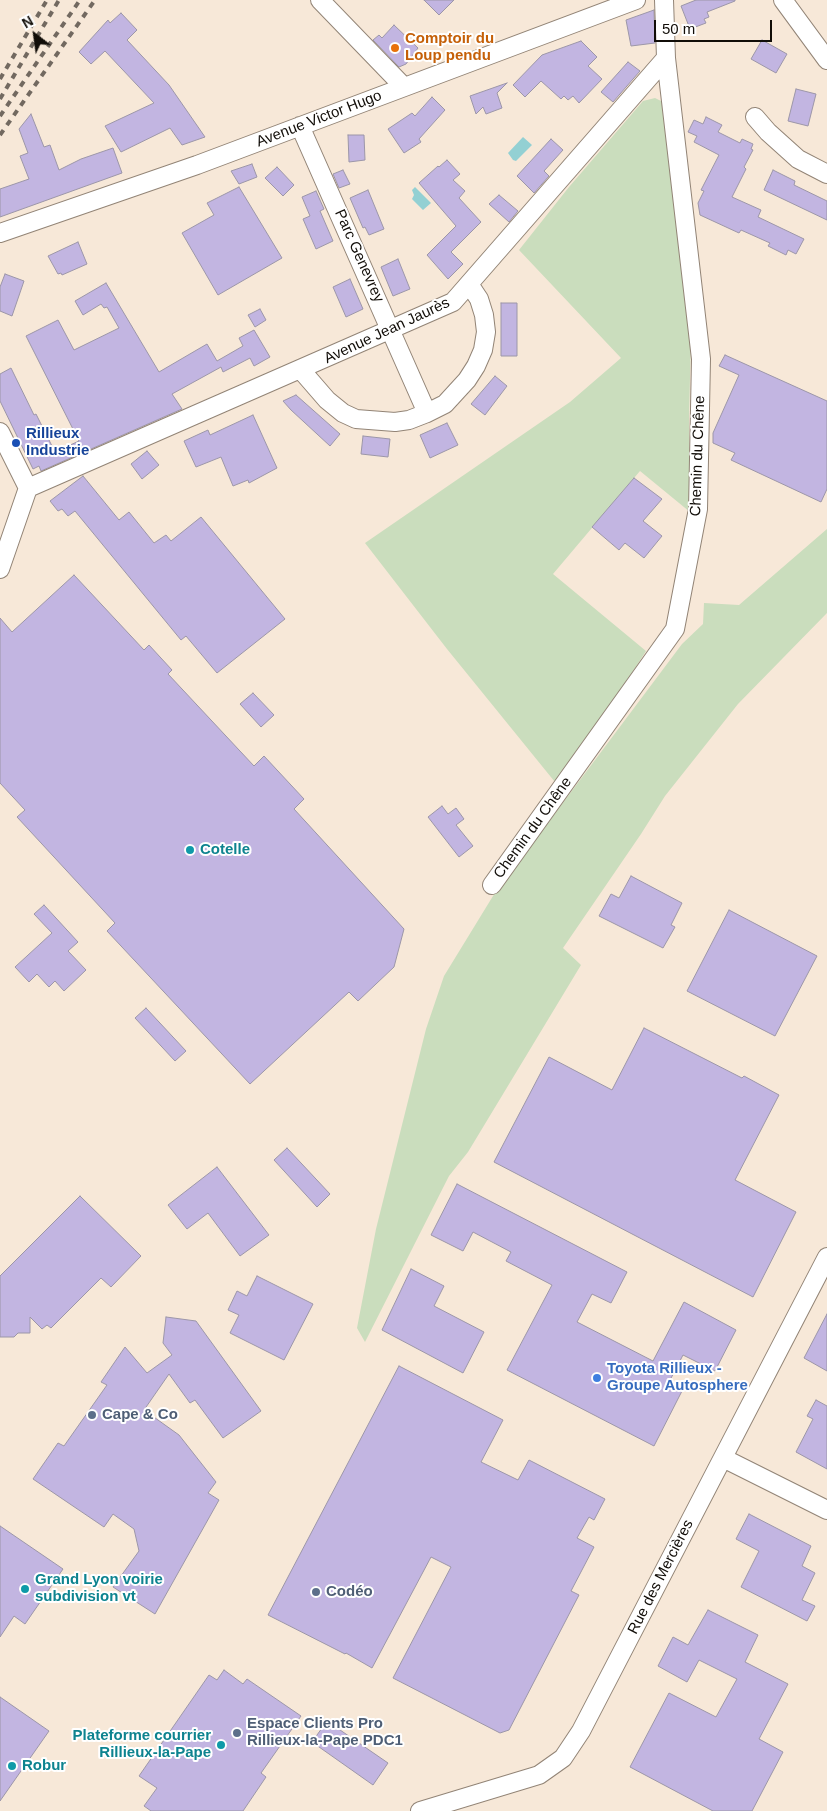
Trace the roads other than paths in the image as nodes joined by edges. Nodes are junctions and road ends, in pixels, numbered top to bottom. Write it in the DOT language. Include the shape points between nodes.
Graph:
graph roads {
  1 [pos="320,0"];
  2 [pos="636,0"];
  3 [pos="664,0"];
  4 [pos="783,0"];
  5 [pos="666,58"];
  6 [pos="827,60"];
  7 [pos="404,87"];
  8 [pos="755,116"];
  9 [pos="300,126"];
  10 [pos="827,174"];
  11 [pos="0,233"];
  12 [pos="469,284"];
  13 [pos="392,330"];
  14 [pos="301,370"];
  15 [pos="427,413"];
  16 [pos="0,432"];
  17 [pos="28,488"];
  18 [pos="0,569"];
  19 [pos="492,885"];
  20 [pos="827,1257"];
  21 [pos="723,1458"];
  22 [pos="827,1510"];
  23 [pos="420,1811"];
  1 -- 7 [label="street"];
  2 -- 7 [label="street, Avenue Victor Hugo"];
  3 -- 5 [label="street"];
  4 -- 6 [label="street"];
  5 -- 12 [label="street, Avenue Jean Jaurès"];
  5 -- 19 [label="street, Chemin du Chêne" via="701,359 698,508 675,629"];
  7 -- 9 [label="street, Avenue Victor Hugo"];
  8 -- 10 [label="street" via="798,159"];
  9 -- 11 [label="street, Avenue Victor Hugo"];
  9 -- 13 [label="street, Parc Genevrey"];
  12 -- 13 [label="street, Avenue Jean Jaurès" via="453,302"];
  12 -- 15 [label="street" via="484,315 483,350 456,394"];
  13 -- 14 [label="street, Avenue Jean Jaurès"];
  13 -- 15 [label="street, Parc Genevrey"];
  14 -- 15 [label="street" via="327,400 356,419 394,422"];
  14 -- 17 [label="street, Avenue Jean Jaurès"];
  16 -- 17 [label="street"];
  17 -- 18 [label="street"];
  20 -- 21 [label="street, Rue des Mercières"];
  21 -- 22 [label="street"];
  21 -- 23 [label="street, Rue des Mercières" via="581,1731 563,1758 539,1775"];
}
